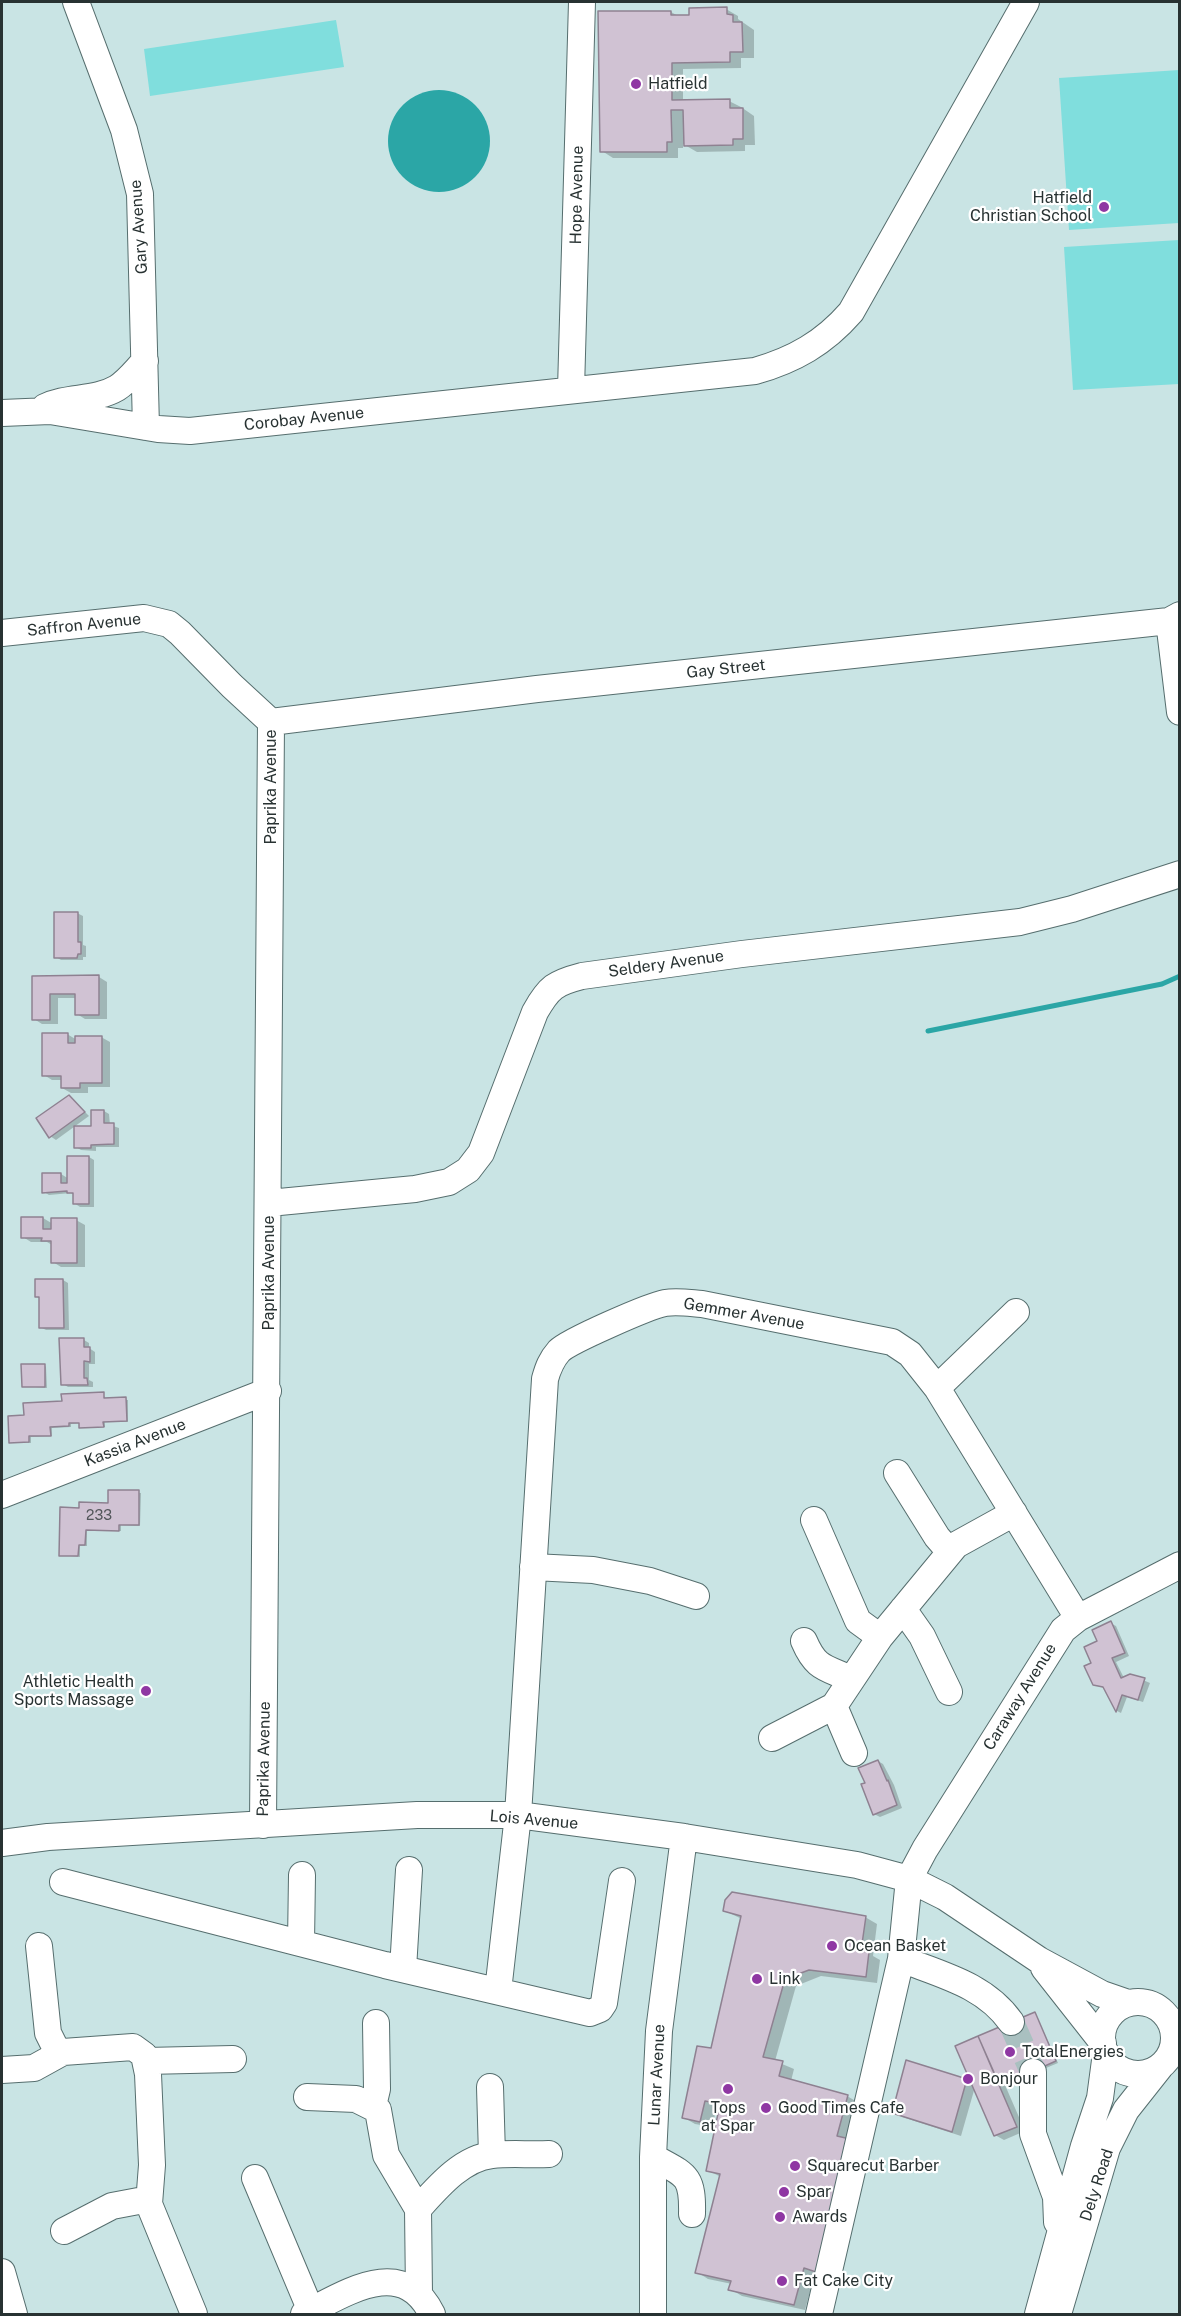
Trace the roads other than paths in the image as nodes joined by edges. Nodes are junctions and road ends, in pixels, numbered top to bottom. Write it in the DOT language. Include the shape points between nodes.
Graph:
graph roads {
  1 [pos="76,2"];
  2 [pos="582,2"];
  3 [pos="1026,2"];
  4 [pos="145,361"];
  5 [pos="571,389"];
  6 [pos="37,411"];
  7 [pos="2,413"];
  8 [pos="146,427"];
  9 [pos="1174,618"];
  10 [pos="2,633"];
  11 [pos="1179,712"];
  12 [pos="271,722"];
  13 [pos="1179,874"];
  14 [pos="269,1203"];
  15 [pos="1016,1312"];
  16 [pos="937,1388"];
  17 [pos="268,1391"];
  18 [pos="897,1473"];
  19 [pos="2,1495"];
  20 [pos="1014,1513"];
  21 [pos="814,1520"];
  22 [pos="950,1552"];
  23 [pos="1179,1565"];
  24 [pos="533,1567"];
  25 [pos="696,1596"];
  26 [pos="903,1609"];
  27 [pos="1078,1618"];
  28 [pos="880,1637"];
  29 [pos="804,1641"];
  30 [pos="851,1680"];
  31 [pos="949,1692"];
  32 [pos="834,1706"];
  33 [pos="772,1738"];
  34 [pos="854,1753"];
  35 [pos="518,1815"];
  36 [pos="263,1825"];
  37 [pos="684,1837"];
  38 [pos="2,1843"];
  39 [pos="409,1870"];
  40 [pos="302,1875"];
  41 [pos="909,1879"];
  42 [pos="622,1881"];
  43 [pos="63,1882"];
  44 [pos="302,1943"];
  45 [pos="39,1946"];
  46 [pos="901,1959"];
  47 [pos="1039,1960"];
  48 [pos="403,1969"];
  49 [pos="498,1991"];
  50 [pos="1179,1999"];
  51 [pos="1139,2003"];
  52 [pos="1011,2022"];
  53 [pos="376,2023"];
  54 [pos="1177,2041"];
  55 [pos="1104,2048"];
  56 [pos="58,2053"];
  57 [pos="233,2059"];
  58 [pos="146,2061"];
  59 [pos="1160,2067"];
  60 [pos="2,2070"];
  61 [pos="1033,2072"];
  62 [pos="490,2087"];
  63 [pos="307,2097"];
  64 [pos="374,2106"];
  65 [pos="1033,2134"];
  66 [pos="1084,2146"];
  67 [pos="549,2154"];
  68 [pos="492,2155"];
  69 [pos="653,2157"];
  70 [pos="255,2178"];
  71 [pos="149,2199"];
  72 [pos="418,2209"];
  73 [pos="692,2214"];
  74 [pos="64,2231"];
  75 [pos="1052,2261"];
  76 [pos="2,2272"];
  77 [pos="425,2304"];
  78 [pos="307,2313"];
  79 [pos="14,2314"];
  80 [pos="194,2314"];
  81 [pos="653,2314"];
  82 [pos="819,2314"];
  83 [pos="1038,2314"];
  84 [pos="1058,2314"];
  1 -- 4 [label="street, Gary Avenue" via="103,68 140,194"];
  2 -- 5 [label="street, Hope Avenue"];
  3 -- 5 [label="street, Corobay Avenue" via="868,285 851,312 823,341 792,359 755,371"];
  4 -- 6 [label="street, Corobay Avenue" via="123,384 110,391 63,400"];
  4 -- 8 [label="street, Gary Avenue"];
  5 -- 8 [label="street, Corobay Avenue" via="190,431"];
  6 -- 7 [label="street, Corobay Avenue"];
  6 -- 8 [label="street, Corobay Avenue"];
  9 -- 11 [label="street"];
  9 -- 12 [label="street, Gay Street"];
  10 -- 12 [label="street, Saffron Avenue" via="144,618 162,621 180,633"];
  12 -- 14 [label="street, Paprika Avenue"];
  13 -- 14 [label="street, Seldery Avenue" via="1020,922 742,954 561,981 545,993 535,1012 481,1153 468,1170 449,1182 416,1189"];
  14 -- 17 [label="street, Paprika Avenue"];
  15 -- 16 [label="street"];
  16 -- 20 [label="street, Gemmer Avenue"];
  16 -- 24 [label="street, Gemmer Avenue" via="910,1354 892,1342 702,1304 662,1303 646,1309 561,1348 550,1361 545,1379"];
  17 -- 19 [label="street, Kassia Avenue"];
  17 -- 36 [label="street, Paprika Avenue"];
  18 -- 22 [label="street"];
  20 -- 22 [label="street"];
  20 -- 27 [label="street, Gemmer Avenue"];
  21 -- 28 [label="street" via="858,1621"];
  22 -- 26 [label="street"];
  23 -- 27 [label="street, Caraway Avenue"];
  24 -- 25 [label="street" via="593,1570 650,1581"];
  24 -- 35 [label="street, Gemmer Avenue"];
  26 -- 28 [label="street"];
  26 -- 31 [label="street" via="922,1636"];
  27 -- 41 [label="street, Caraway Avenue" via="1056,1638"];
  28 -- 30 [label="street"];
  29 -- 30 [label="street" via="816,1663"];
  30 -- 32 [label="street"];
  32 -- 33 [label="street"];
  32 -- 34 [label="street"];
  35 -- 36 [label="street, Lois Avenue" via="417,1815"];
  35 -- 37 [label="street, Lois Avenue"];
  35 -- 49 [label="street, Gemmer Avenue"];
  36 -- 38 [label="street, Lois Avenue"];
  37 -- 41 [label="street, Lois Avenue" via="857,1865"];
  37 -- 69 [label="street, Lunar Avenue" via="659,2031"];
  39 -- 48 [label="street"];
  40 -- 44 [label="street"];
  41 -- 46 [label="street"];
  41 -- 47 [label="street, Lois Avenue" via="945,1897"];
  42 -- 49 [label="street" via="600,2010 590,2013"];
  43 -- 44 [label="street"];
  44 -- 48 [label="street"];
  45 -- 56 [label="street" via="48,2033"];
  46 -- 52 [label="street" via="986,1995"];
  46 -- 82 [label="street"];
  47 -- 51 [label="street, Lois Avenue" via="1102,1994"];
  47 -- 55 [label="street, Lois Avenue"];
  48 -- 49 [label="street"];
  50 -- 51 [label="street, Lois Avenue"];
  51 -- 54 [label="street" via="1159,2008"];
  51 -- 55 [label="street" via="1120,2006 1108,2018 1102,2034"];
  53 -- 64 [label="street"];
  54 -- 59 [label="street"];
  55 -- 59 [label="street" via="1112,2062 1130,2073"];
  55 -- 66 [label="street, Dely Road" via="1100,2098"];
  56 -- 58 [label="street" via="132,2048 140,2051"];
  56 -- 60 [label="street" via="34,2068"];
  57 -- 58 [label="street"];
  58 -- 71 [label="street" via="152,2164"];
  59 -- 84 [label="street, Dely Road" via="1126,2110 1107,2148"];
  61 -- 65 [label="street"];
  62 -- 68 [label="street"];
  63 -- 64 [label="street" via="356,2099"];
  64 -- 72 [label="street" via="380,2114 386,2155"];
  65 -- 66 [label="street" via="1062,2149"];
  65 -- 75 [label="street" via="1056,2197 1058,2215"];
  66 -- 75 [label="street, Dely Road"];
  67 -- 68 [label="street"];
  68 -- 72 [label="street" via="457,2171"];
  69 -- 73 [label="street" via="686,2177 692,2191"];
  69 -- 81 [label="street, Lunar Avenue"];
  70 -- 78 [label="street"];
  71 -- 74 [label="street" via="112,2206"];
  71 -- 80 [label="street"];
  72 -- 77 [label="street"];
  75 -- 83 [label="street, Dely Road"];
  76 -- 79 [label="street"];
  77 -- 78 [label="street" via="405,2286 381,2282 346,2292"];
}
